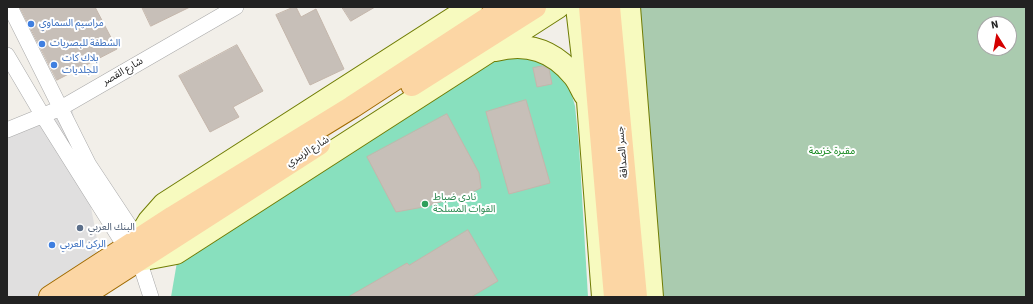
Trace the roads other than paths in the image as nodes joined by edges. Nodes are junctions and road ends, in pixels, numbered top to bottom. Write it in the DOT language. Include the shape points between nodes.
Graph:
graph roads {
  1 [pos="10,7"];
  2 [pos="471,7"];
  3 [pos="505,7"];
  4 [pos="535,7"];
  5 [pos="558,7"];
  6 [pos="577,7"];
  7 [pos="590,7"];
  8 [pos="610,7"];
  9 [pos="629,7"];
  10 [pos="234,8"];
  11 [pos="490,51"];
  12 [pos="7,55"];
  13 [pos="588,101"];
  14 [pos="61,108"];
  15 [pos="43,116"];
  16 [pos="7,130"];
  17 [pos="134,249"];
  18 [pos="77,289"];
  19 [pos="37,297"];
  20 [pos="50,297"];
  21 [pos="151,297"];
  22 [pos="603,297"];
  23 [pos="615,297"];
  24 [pos="636,297"];
  25 [pos="652,297"];
  1 -- 14 [label="street"];
  2 -- 17 [label="main road" via="164,204 149,221"];
  3 -- 17 [label="main road, شارع الزبيري"];
  4 -- 17 [label="main road, شارع الزبيري"];
  5 -- 11 [label="main road"];
  6 -- 13 [label="main road"];
  7 -- 23 [label="main road, جسر الصداقة"];
  8 -- 24 [label="main road, جسر الصداقة"];
  9 -- 25 [label="main road"];
  10 -- 14 [label="street, شارع القصر"];
  11 -- 13 [label="main road" via="527,46 546,53 562,63 575,77"];
  11 -- 17 [label="main road" via="176,253"];
  12 -- 15 [label="street"];
  13 -- 22 [label="main road"];
  14 -- 15 [label="street, شارع القصر"];
  14 -- 17 [label="street"];
  15 -- 16 [label="street, شارع القصر"];
  15 -- 17 [label="street"];
  17 -- 18 [label="main road, شارع الزبيري"];
  17 -- 21 [label="street"];
  18 -- 19 [label="main road, شارع الزبيري"];
  18 -- 20 [label="main road, شارع الزبيري"];
}
